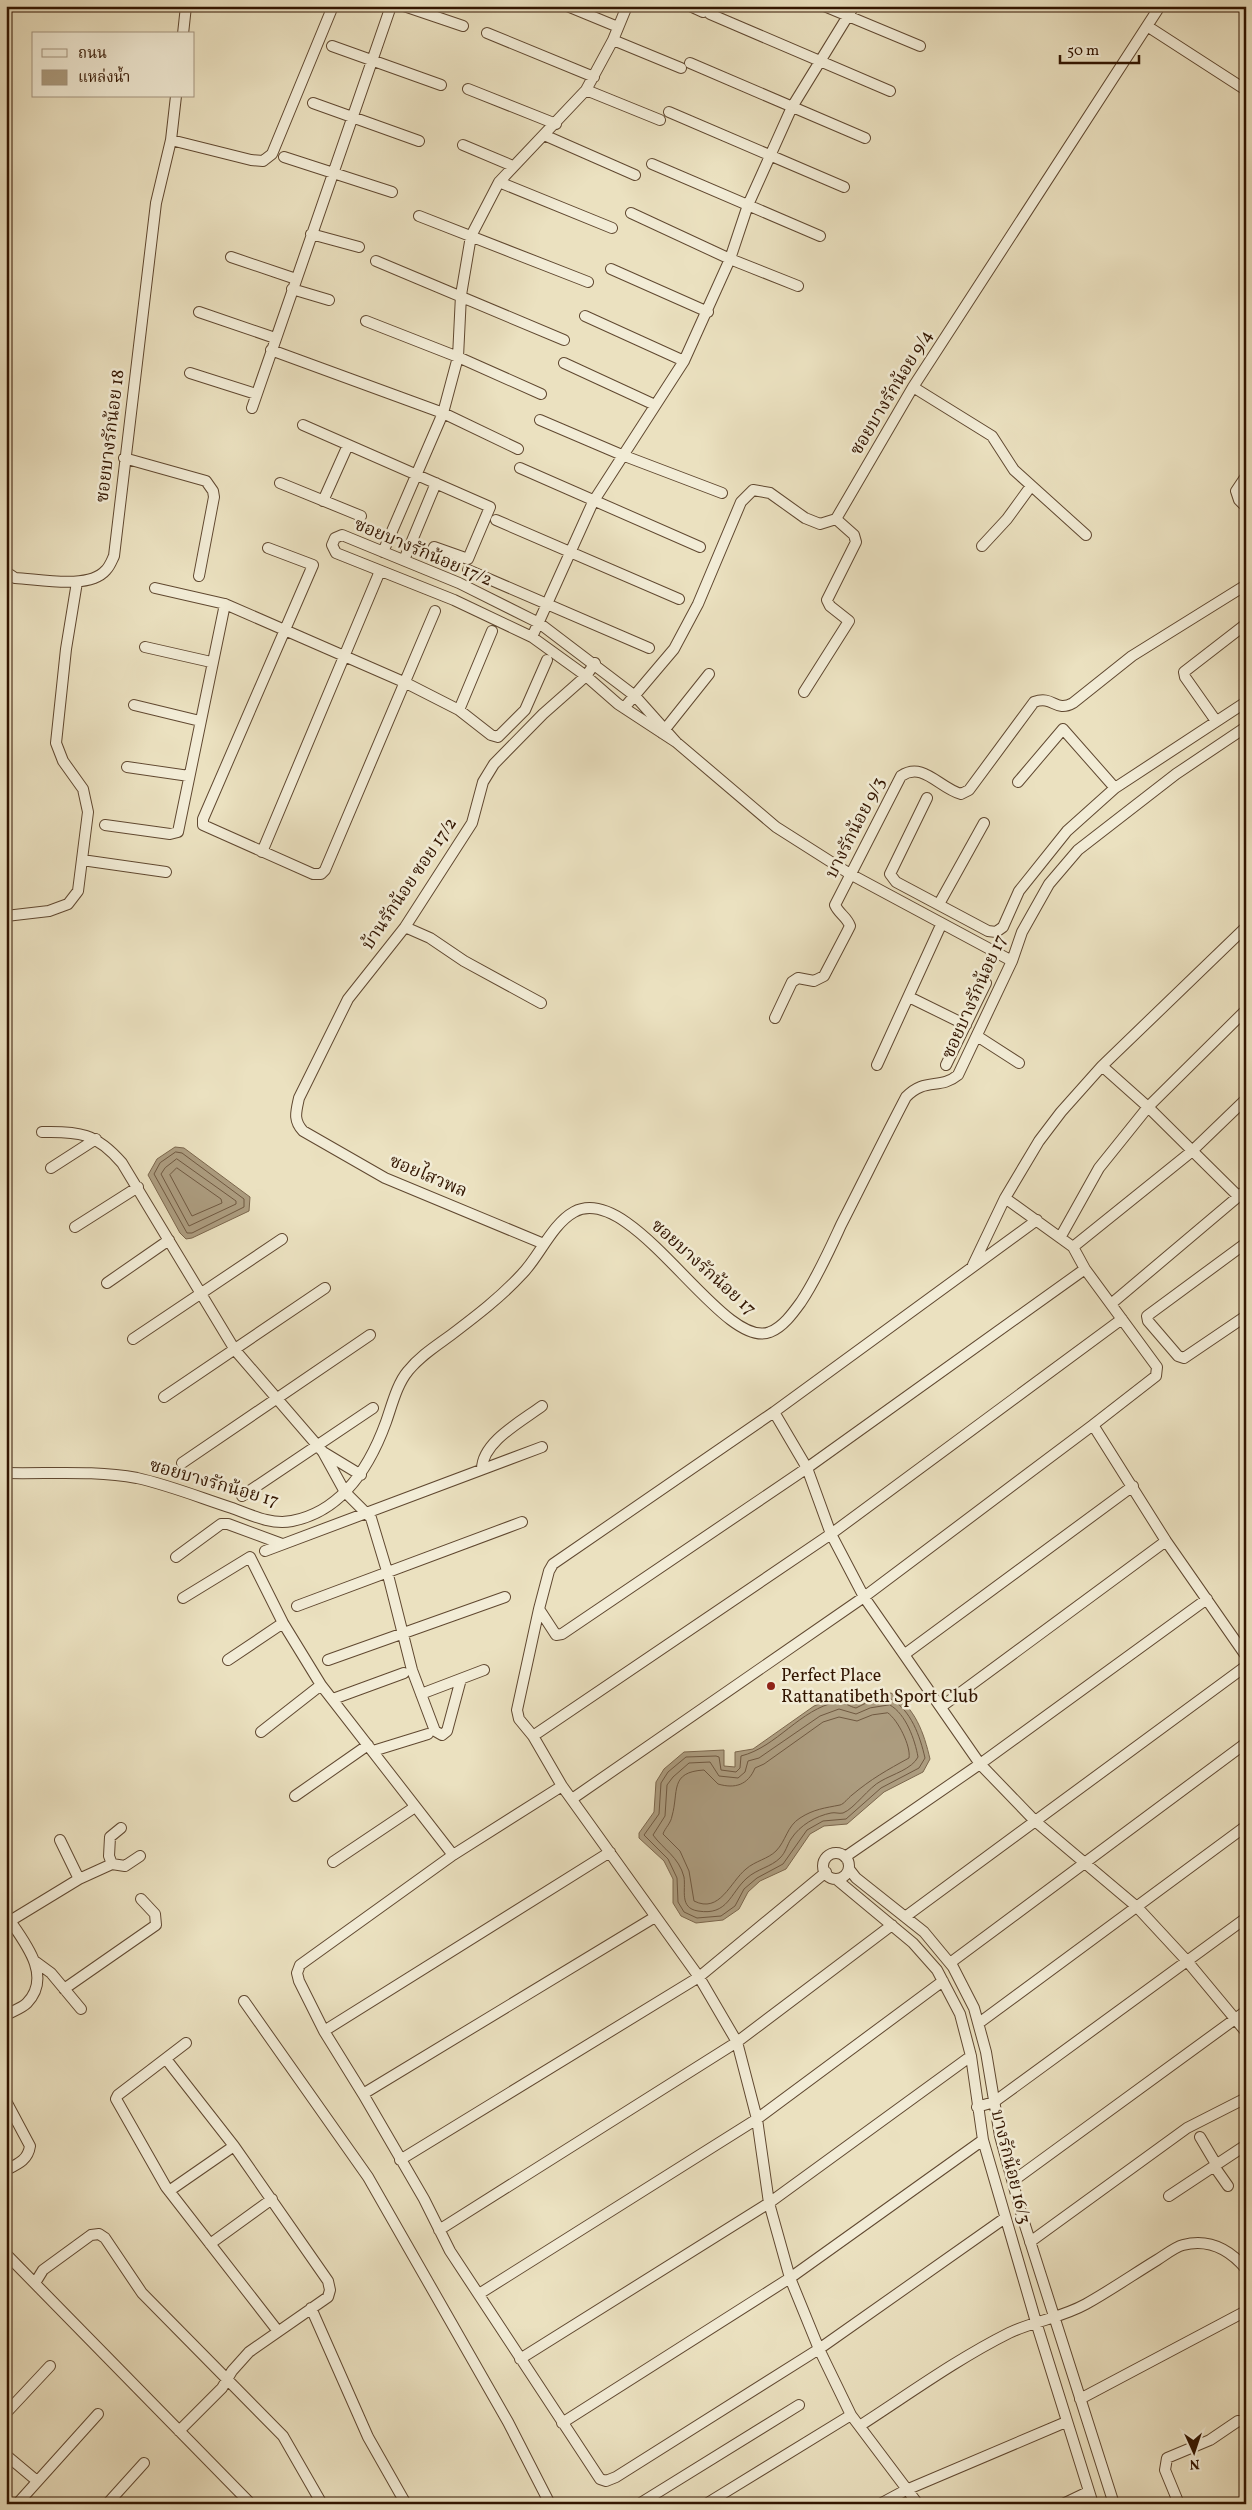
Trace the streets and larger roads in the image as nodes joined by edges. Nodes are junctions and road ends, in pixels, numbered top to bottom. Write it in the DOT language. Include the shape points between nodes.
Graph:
graph roads {
  1 [pos="186,6"];
  2 [pos="333,6"];
  3 [pos="391,6"];
  4 [pos="404,6"];
  5 [pos="567,6"];
  6 [pos="627,6"];
  7 [pos="690,6"];
  8 [pos="824,6"];
  9 [pos="854,6"];
  10 [pos="1160,6"];
  11 [pos="848,16"];
  12 [pos="463,26"];
  13 [pos="1147,26"];
  14 [pos="618,27"];
  15 [pos="183,32"];
  16 [pos="487,33"];
  17 [pos="613,40"];
  18 [pos="332,46"];
  19 [pos="920,46"];
  20 [pos="372,61"];
  21 [pos="820,62"];
  22 [pos="594,77"];
  23 [pos="441,85"];
  24 [pos="468,89"];
  25 [pos="586,90"];
  26 [pos="1246,90"];
  27 [pos="890,91"];
  28 [pos="176,98"];
  29 [pos="313,102"];
  30 [pos="792,107"];
  31 [pos="669,112"];
  32 [pos="352,117"];
  33 [pos="660,120"];
  34 [pos="556,124"];
  35 [pos="544,135"];
  36 [pos="865,138"];
  37 [pos="171,140"];
  38 [pos="419,141"];
  39 [pos="463,145"];
  40 [pos="770,156"];
  41 [pos="284,157"];
  42 [pos="652,164"];
  43 [pos="513,166"];
  44 [pos="333,171"];
  45 [pos="635,175"];
  46 [pos="499,182"];
  47 [pos="844,187"];
  48 [pos="392,192"];
  49 [pos="748,205"];
  50 [pos="631,213"];
  51 [pos="419,216"];
  52 [pos="612,228"];
  53 [pos="311,234"];
  54 [pos="471,236"];
  55 [pos="820,236"];
  56 [pos="359,248"];
  57 [pos="231,257"];
  58 [pos="730,260"];
  59 [pos="376,261"];
  60 [pos="611,269"];
  61 [pos="296,278"];
  62 [pos="588,282"];
  63 [pos="798,286"];
  64 [pos="292,289"];
  65 [pos="461,295"];
  66 [pos="329,300"];
  67 [pos="199,312"];
  68 [pos="708,312"];
  69 [pos="585,316"];
  70 [pos="366,321"];
  71 [pos="275,338"];
  72 [pos="564,340"];
  73 [pos="271,350"];
  74 [pos="458,357"];
  75 [pos="684,362"];
  76 [pos="564,363"];
  77 [pos="190,373"];
  78 [pos="913,387"];
  79 [pos="256,394"];
  80 [pos="541,394"];
  81 [pos="655,405"];
  82 [pos="252,408"];
  83 [pos="442,414"];
  84 [pos="540,420"];
  85 [pos="303,425"];
  86 [pos="348,445"];
  87 [pos="518,449"];
  88 [pos="622,455"];
  89 [pos="124,458"];
  90 [pos="520,468"];
  91 [pos="416,474"];
  92 [pos="1246,476"];
  93 [pos="436,482"];
  94 [pos="280,483"];
  95 [pos="1031,486"];
  96 [pos="722,493"];
  97 [pos="323,500"];
  98 [pos="592,502"];
  99 [pos="1246,507"];
  100 [pos="361,516"];
  101 [pos="836,519"];
  102 [pos="496,520"];
  103 [pos="1086,535"];
  104 [pos="982,546"];
  105 [pos="434,547"];
  106 [pos="700,547"];
  107 [pos="268,548"];
  108 [pos="383,552"];
  109 [pos="570,553"];
  110 [pos="404,560"];
  111 [pos="468,570"];
  112 [pos="380,571"];
  113 [pos="6,572"];
  114 [pos="199,576"];
  115 [pos="77,582"];
  116 [pos="1246,585"];
  117 [pos="155,588"];
  118 [pos="679,599"];
  119 [pos="225,604"];
  120 [pos="548,605"];
  121 [pos="435,611"];
  122 [pos="539,623"];
  123 [pos="1246,624"];
  124 [pos="492,631"];
  125 [pos="286,632"];
  126 [pos="532,637"];
  127 [pos="145,647"];
  128 [pos="649,648"];
  129 [pos="344,656"];
  130 [pos="547,660"];
  131 [pos="211,662"];
  132 [pos="595,663"];
  133 [pos="709,674"];
  134 [pos="586,676"];
  135 [pos="406,684"];
  136 [pos="804,692"];
  137 [pos="635,696"];
  138 [pos="1246,702"];
  139 [pos="134,705"];
  140 [pos="624,708"];
  141 [pos="459,710"];
  142 [pos="200,721"];
  143 [pos="1216,721"];
  144 [pos="1246,727"];
  145 [pos="663,731"];
  146 [pos="127,767"];
  147 [pos="189,776"];
  148 [pos="1018,782"];
  149 [pos="1115,788"];
  150 [pos="927,798"];
  151 [pos="984,823"];
  152 [pos="105,825"];
  153 [pos="262,852"];
  154 [pos="82,860"];
  155 [pos="166,872"];
  156 [pos="850,874"];
  157 [pos="939,904"];
  158 [pos="6,916"];
  159 [pos="942,925"];
  160 [pos="405,927"];
  161 [pos="1246,927"];
  162 [pos="1012,961"];
  163 [pos="986,983"];
  164 [pos="909,997"];
  165 [pos="541,1003"];
  166 [pos="1246,1010"];
  167 [pos="775,1018"];
  168 [pos="966,1025"];
  169 [pos="977,1036"];
  170 [pos="1019,1062"];
  171 [pos="877,1065"];
  172 [pos="946,1066"];
  173 [pos="1102,1066"];
  174 [pos="1246,1099"];
  175 [pos="1148,1107"];
  176 [pos="303,1131"];
  177 [pos="42,1132"];
  178 [pos="96,1139"];
  179 [pos="1190,1152"];
  180 [pos="51,1168"];
  181 [pos="138,1187"];
  182 [pos="1242,1194"];
  183 [pos="1005,1198"];
  184 [pos="1037,1220"];
  185 [pos="75,1227"];
  186 [pos="1061,1236"];
  187 [pos="282,1239"];
  188 [pos="169,1240"];
  189 [pos="1246,1243"];
  190 [pos="544,1244"];
  191 [pos="1073,1247"];
  192 [pos="972,1267"];
  193 [pos="1085,1269"];
  194 [pos="107,1283"];
  195 [pos="325,1288"];
  196 [pos="200,1295"];
  197 [pos="1111,1304"];
  198 [pos="1246,1316"];
  199 [pos="1122,1319"];
  200 [pos="370,1335"];
  201 [pos="133,1339"];
  202 [pos="235,1350"];
  203 [pos="164,1397"];
  204 [pos="276,1398"];
  205 [pos="542,1406"];
  206 [pos="374,1408"];
  207 [pos="774,1412"];
  208 [pos="1094,1425"];
  209 [pos="542,1447"];
  210 [pos="320,1449"];
  211 [pos="182,1463"];
  212 [pos="807,1468"];
  213 [pos="482,1469"];
  214 [pos="6,1473"];
  215 [pos="361,1475"];
  216 [pos="1132,1486"];
  217 [pos="345,1492"];
  218 [pos="242,1496"];
  219 [pos="366,1512"];
  220 [pos="522,1522"];
  221 [pos="831,1534"];
  222 [pos="1166,1540"];
  223 [pos="282,1544"];
  224 [pos="265,1551"];
  225 [pos="176,1556"];
  226 [pos="387,1571"];
  227 [pos="504,1597"];
  228 [pos="864,1597"];
  229 [pos="183,1598"];
  230 [pos="1207,1600"];
  231 [pos="296,1606"];
  232 [pos="539,1609"];
  233 [pos="283,1623"];
  234 [pos="402,1632"];
  235 [pos="905,1654"];
  236 [pos="1246,1656"];
  237 [pos="228,1660"];
  238 [pos="328,1660"];
  239 [pos="1246,1666"];
  240 [pos="484,1670"];
  241 [pos="404,1673"];
  242 [pos="461,1679"];
  243 [pos="321,1685"];
  244 [pos="421,1694"];
  245 [pos="333,1699"];
  246 [pos="942,1707"];
  247 [pos="261,1732"];
  248 [pos="428,1734"];
  249 [pos="533,1736"];
  250 [pos="1246,1743"];
  251 [pos="370,1748"];
  252 [pos="980,1764"];
  253 [pos="562,1786"];
  254 [pos="296,1796"];
  255 [pos="572,1799"];
  256 [pos="415,1807"];
  257 [pos="1035,1821"];
  258 [pos="1246,1826"];
  259 [pos="120,1828"];
  260 [pos="60,1840"];
  261 [pos="610,1852"];
  262 [pos="453,1855"];
  263 [pos="140,1856"];
  264 [pos="845,1857"];
  265 [pos="333,1862"];
  266 [pos="112,1864"];
  267 [pos="1085,1864"];
  268 [pos="849,1869"];
  269 [pos="826,1872"];
  270 [pos="79,1879"];
  271 [pos="836,1879"];
  272 [pos="141,1899"];
  273 [pos="1137,1907"];
  274 [pos="655,1917"];
  275 [pos="905,1917"];
  276 [pos="8,1918"];
  277 [pos="1246,1918"];
  278 [pos="892,1925"];
  279 [pos="1187,1961"];
  280 [pos="36,1962"];
  281 [pos="950,1963"];
  282 [pos="699,1977"];
  283 [pos="943,1981"];
  284 [pos="64,1989"];
  285 [pos="244,2001"];
  286 [pos="81,2009"];
  287 [pos="1246,2011"];
  288 [pos="6,2015"];
  289 [pos="1235,2019"];
  290 [pos="979,2023"];
  291 [pos="324,2031"];
  292 [pos="1246,2032"];
  293 [pos="737,2042"];
  294 [pos="186,2044"];
  295 [pos="970,2056"];
  296 [pos="166,2059"];
  297 [pos="363,2094"];
  298 [pos="1246,2098"];
  299 [pos="6,2102"];
  300 [pos="994,2102"];
  301 [pos="977,2107"];
  302 [pos="757,2119"];
  303 [pos="1200,2137"];
  304 [pos="983,2140"];
  305 [pos="1246,2145"];
  306 [pos="234,2146"];
  307 [pos="400,2160"];
  308 [pos="1215,2165"];
  309 [pos="6,2170"];
  310 [pos="1013,2180"];
  311 [pos="1228,2186"];
  312 [pos="169,2191"];
  313 [pos="1169,2196"];
  314 [pos="272,2199"];
  315 [pos="769,2203"];
  316 [pos="1005,2218"];
  317 [pos="439,2230"];
  318 [pos="1030,2242"];
  319 [pos="210,2244"];
  320 [pos="6,2254"];
  321 [pos="1246,2269"];
  322 [pos="790,2278"];
  323 [pos="35,2283"];
  324 [pos="479,2294"];
  325 [pos="311,2308"];
  326 [pos="1246,2311"];
  327 [pos="1055,2319"];
  328 [pos="1036,2322"];
  329 [pos="278,2330"];
  330 [pos="820,2350"];
  331 [pos="520,2359"];
  332 [pos="50,2366"];
  333 [pos="227,2378"];
  334 [pos="1080,2399"];
  335 [pos="799,2405"];
  336 [pos="6,2413"];
  337 [pos="98,2414"];
  338 [pos="851,2415"];
  339 [pos="1066,2422"];
  340 [pos="1246,2422"];
  341 [pos="562,2423"];
  342 [pos="861,2426"];
  343 [pos="179,2431"];
  344 [pos="6,2455"];
  345 [pos="144,2463"];
  346 [pos="36,2482"];
  347 [pos="906,2490"];
  348 [pos="1088,2492"];
  349 [pos="17,2504"];
  350 [pos="107,2504"];
  351 [pos="251,2504"];
  352 [pos="322,2504"];
  353 [pos="406,2504"];
  354 [pos="550,2504"];
  355 [pos="639,2504"];
  356 [pos="706,2504"];
  357 [pos="880,2504"];
  358 [pos="918,2504"];
  359 [pos="1063,2504"];
  360 [pos="1092,2504"];
  361 [pos="1114,2504"];
  362 [pos="1179,2504"];
  1 -- 15 [label="street"];
  2 -- 37 [label="street" via="272,154 263,161 251,160"];
  3 -- 20 [label="street"];
  4 -- 12 [label="street"];
  5 -- 14 [label="street"];
  6 -- 14 [label="street"];
  7 -- 21 [label="street"];
  8 -- 11 [label="street"];
  9 -- 11 [label="street"];
  10 -- 13 [label="street, ซอยบางรักน้อย 9/4"];
  11 -- 19 [label="street"];
  11 -- 21 [label="street"];
  13 -- 26 [label="street"];
  13 -- 78 [label="street, ซอยบางรักน้อย 9/4"];
  14 -- 17 [label="street"];
  16 -- 22 [label="street"];
  17 -- 22 [label="street"];
  17 -- 30 [label="street"];
  18 -- 20 [label="street"];
  20 -- 23 [label="street"];
  20 -- 32 [label="street"];
  21 -- 27 [label="street"];
  21 -- 30 [label="street"];
  22 -- 25 [label="street"];
  24 -- 34 [label="street"];
  25 -- 33 [label="street"];
  25 -- 34 [label="street"];
  28 -- 37 [label="street, ซอยบางรักน้อย 18"];
  29 -- 32 [label="street"];
  30 -- 36 [label="street"];
  30 -- 40 [label="street"];
  31 -- 40 [label="street"];
  32 -- 38 [label="street"];
  32 -- 44 [label="street"];
  34 -- 35 [label="street"];
  35 -- 43 [label="street"];
  35 -- 45 [label="street"];
  37 -- 89 [label="street, ซอยบางรักน้อย 18" via="156,203"];
  39 -- 43 [label="street"];
  40 -- 47 [label="street"];
  40 -- 49 [label="street"];
  41 -- 44 [label="street"];
  42 -- 49 [label="street"];
  43 -- 46 [label="street"];
  44 -- 48 [label="street"];
  44 -- 53 [label="street"];
  46 -- 52 [label="street"];
  46 -- 54 [label="street"];
  49 -- 55 [label="street"];
  49 -- 58 [label="street"];
  50 -- 58 [label="street"];
  51 -- 54 [label="street"];
  53 -- 56 [label="street"];
  53 -- 61 [label="street"];
  54 -- 62 [label="street"];
  54 -- 65 [label="street"];
  57 -- 61 [label="street"];
  58 -- 63 [label="street"];
  58 -- 68 [label="street"];
  59 -- 65 [label="street"];
  60 -- 68 [label="street"];
  61 -- 64 [label="street"];
  64 -- 66 [label="street"];
  64 -- 71 [label="street"];
  65 -- 72 [label="street"];
  65 -- 74 [label="street"];
  67 -- 71 [label="street"];
  68 -- 75 [label="street"];
  69 -- 75 [label="street"];
  70 -- 74 [label="street"];
  71 -- 73 [label="street"];
  73 -- 79 [label="street"];
  73 -- 83 [label="street"];
  74 -- 80 [label="street"];
  74 -- 83 [label="street"];
  75 -- 81 [label="street"];
  76 -- 81 [label="street"];
  77 -- 79 [label="street"];
  78 -- 95 [label="street" via="992,436 1014,470"];
  78 -- 101 [label="street, ซอยบางรักน้อย 9/4"];
  79 -- 82 [label="street"];
  81 -- 88 [label="street"];
  83 -- 87 [label="street"];
  83 -- 91 [label="street"];
  84 -- 88 [label="street"];
  85 -- 86 [label="street"];
  86 -- 91 [label="street"];
  86 -- 97 [label="street"];
  88 -- 96 [label="street"];
  88 -- 98 [label="street"];
  89 -- 114 [label="street" via="206,481 210,485 214,497"];
  89 -- 115 [label="street, ซอยบางรักน้อย 18" via="114,556 101,574"];
  90 -- 98 [label="street"];
  91 -- 93 [label="street"];
  91 -- 108 [label="street"];
  92 -- 99 [label="street" via="1236,491"];
  93 -- 105 [label="street" via="488,505 490,510 468,559"];
  93 -- 110 [label="street"];
  94 -- 97 [label="street"];
  95 -- 103 [label="street"];
  95 -- 104 [label="street" via="1007,520"];
  97 -- 100 [label="street"];
  98 -- 106 [label="street"];
  98 -- 109 [label="street"];
  101 -- 136 [label="street" via="854,535 856,542 827,600 849,621"];
  101 -- 137 [label="street" via="820,524 805,518 770,493 753,490 741,502 698,604 674,649"];
  102 -- 109 [label="street"];
  107 -- 125 [label="street" via="313,565"];
  108 -- 110 [label="street, ซอยบางรักน้อย 17/2"];
  108 -- 112 [label="street, ซอยบางรักน้อย 17/2" via="342,535 335,538 332,545 336,552"];
  109 -- 118 [label="street"];
  109 -- 120 [label="street"];
  110 -- 122 [label="street, ซอยบางรักน้อย 17/2"];
  111 -- 120 [label="street"];
  112 -- 126 [label="street, ซอยบางรักน้อย 17/2" via="454,600"];
  112 -- 129 [label="street"];
  113 -- 115 [label="street" via="15,578"];
  115 -- 154 [label="street" via="56,743 63,761 83,788 88,812"];
  116 -- 156 [label="street, บางรักน้อย 9/3" via="1132,656 1073,703 1057,706 1044,698 1034,702 969,790 961,794 952,792 919,771 910,770 901,776"];
  117 -- 119 [label="street"];
  119 -- 125 [label="street"];
  119 -- 131 [label="street"];
  120 -- 122 [label="street"];
  120 -- 128 [label="street"];
  121 -- 135 [label="street"];
  122 -- 126 [label="street"];
  122 -- 132 [label="street, ซอยบางรักน้อย 17/2"];
  123 -- 143 [label="street" via="1184,672 1184,677"];
  124 -- 141 [label="street"];
  125 -- 129 [label="street"];
  125 -- 153 [label="street" via="203,819 207,828"];
  126 -- 134 [label="street, ซอยบางรักน้อย 17/2"];
  127 -- 131 [label="street"];
  129 -- 135 [label="street"];
  129 -- 153 [label="street"];
  130 -- 141 [label="street" via="525,710 498,738"];
  131 -- 142 [label="street"];
  132 -- 134 [label="street, บ้านรักน้อย ซอย 17/2"];
  132 -- 137 [label="street, ซอยบางรักน้อย 17/2"];
  133 -- 145 [label="street"];
  134 -- 140 [label="street, ซอยบางรักน้อย 17/2"];
  134 -- 160 [label="street, บ้านรักน้อย ซอย 17/2" via="494,764 483,782 472,823"];
  135 -- 141 [label="street"];
  135 -- 153 [label="street" via="325,870 321,874 313,874"];
  137 -- 140 [label="street"];
  137 -- 145 [label="street, ซอยบางรักน้อย 17/2"];
  138 -- 143 [label="street"];
  139 -- 142 [label="street"];
  140 -- 145 [label="street, ซอยบางรักน้อย 17/2"];
  142 -- 147 [label="street"];
  143 -- 149 [label="street"];
  144 -- 162 [label="street, ซอยบางรักน้อย 17" via="1176,774 1078,850 1037,903"];
  145 -- 156 [label="street, ซอยบางรักน้อย 17/2" via="776,827"];
  146 -- 147 [label="street"];
  147 -- 152 [label="street" via="178,832 170,834"];
  148 -- 149 [label="street" via="1063,729"];
  149 -- 157 [label="street" via="1067,832 1041,862 1020,891 1003,927 996,932 988,931"];
  150 -- 157 [label="street" via="890,874 896,882"];
  151 -- 157 [label="street"];
  154 -- 155 [label="street"];
  154 -- 158 [label="street" via="78,891 68,904 49,911"];
  156 -- 159 [label="street, ซอยบางรักน้อย 17/2"];
  156 -- 167 [label="street, บางรักน้อย 9/3" via="835,906 848,920 848,932 824,976 814,981 798,978 792,982"];
  159 -- 162 [label="street, ซอยบางรักน้อย 17/2"];
  159 -- 164 [label="street"];
  160 -- 165 [label="street" via="430,938 464,961"];
  160 -- 176 [label="street, บ้านรักน้อย ซอย 17/2" via="348,999 299,1098 296,1123"];
  161 -- 173 [label="street"];
  162 -- 169 [label="street, ซอยบางรักน้อย 17"];
  163 -- 168 [label="street"];
  164 -- 168 [label="street"];
  164 -- 171 [label="street"];
  166 -- 175 [label="street"];
  168 -- 172 [label="street"];
  169 -- 170 [label="street"];
  169 -- 190 [label="street, ซอยบางรักน้อย 17" via="958,1075 950,1081 915,1088 906,1097 815,1278 786,1321 770,1332 759,1334 742,1328 705,1297 662,1253 613,1214 592,1208 574,1212"];
  173 -- 175 [label="street"];
  173 -- 183 [label="street" via="1039,1140"];
  174 -- 179 [label="street"];
  175 -- 179 [label="street"];
  175 -- 186 [label="street" via="1099,1168"];
  176 -- 190 [label="street, ซอยไสวพล" via="385,1178"];
  177 -- 178 [label="street" via="73,1132"];
  178 -- 180 [label="street"];
  178 -- 181 [label="street" via="108,1147"];
  179 -- 182 [label="street"];
  179 -- 191 [label="street"];
  181 -- 185 [label="street"];
  181 -- 188 [label="street"];
  182 -- 197 [label="street" via="1163,1257"];
  183 -- 184 [label="street"];
  183 -- 192 [label="street"];
  184 -- 186 [label="street"];
  184 -- 192 [label="street"];
  186 -- 191 [label="street"];
  187 -- 196 [label="street"];
  188 -- 194 [label="street"];
  188 -- 196 [label="street"];
  189 -- 198 [label="street" via="1147,1316 1178,1356 1184,1358"];
  190 -- 215 [label="street, ซอยบางรักน้อย 17" via="524,1272 489,1306 419,1359 406,1373 378,1444"];
  191 -- 193 [label="street"];
  192 -- 207 [label="street"];
  193 -- 197 [label="street"];
  193 -- 212 [label="street"];
  195 -- 202 [label="street"];
  196 -- 201 [label="street"];
  196 -- 202 [label="street"];
  197 -- 199 [label="street"];
  199 -- 208 [label="street" via="1157,1367 1156,1376"];
  199 -- 221 [label="street"];
  200 -- 204 [label="street"];
  202 -- 203 [label="street"];
  202 -- 204 [label="street"];
  204 -- 210 [label="street"];
  204 -- 211 [label="street"];
  205 -- 213 [label="street" via="487,1449"];
  206 -- 210 [label="street"];
  207 -- 212 [label="street"];
  207 -- 232 [label="street" via="553,1564"];
  208 -- 216 [label="street"];
  208 -- 228 [label="street"];
  209 -- 213 [label="street"];
  210 -- 215 [label="street"];
  210 -- 217 [label="street"];
  210 -- 218 [label="street"];
  212 -- 221 [label="street"];
  212 -- 232 [label="street" via="562,1634 556,1635"];
  213 -- 219 [label="street"];
  214 -- 217 [label="street, ซอยบางรักน้อย 17" via="132,1478 270,1521 292,1521 317,1512"];
  215 -- 217 [label="street, ซอยบางรักน้อย 17"];
  216 -- 222 [label="street"];
  216 -- 235 [label="street"];
  217 -- 219 [label="street"];
  219 -- 223 [label="street"];
  219 -- 226 [label="street" via="371,1518"];
  220 -- 226 [label="street"];
  221 -- 228 [label="street"];
  221 -- 249 [label="street"];
  222 -- 230 [label="street"];
  222 -- 246 [label="street"];
  223 -- 224 [label="street"];
  223 -- 225 [label="street" via="221,1524"];
  226 -- 231 [label="street"];
  226 -- 234 [label="street"];
  227 -- 234 [label="street"];
  228 -- 235 [label="street"];
  228 -- 255 [label="street"];
  229 -- 233 [label="street" via="250,1557"];
  230 -- 236 [label="street"];
  230 -- 252 [label="street"];
  232 -- 249 [label="street" via="517,1710 519,1719"];
  233 -- 237 [label="street"];
  233 -- 243 [label="street"];
  234 -- 238 [label="street"];
  234 -- 244 [label="street"];
  235 -- 246 [label="street"];
  239 -- 257 [label="street"];
  240 -- 242 [label="street"];
  241 -- 245 [label="street"];
  242 -- 244 [label="street"];
  242 -- 244 [label="street" via="447,1731 442,1735 435,1731"];
  243 -- 245 [label="street"];
  243 -- 247 [label="street"];
  245 -- 251 [label="street"];
  246 -- 252 [label="street"];
  248 -- 251 [label="street"];
  249 -- 253 [label="street"];
  250 -- 267 [label="street"];
  251 -- 254 [label="street"];
  251 -- 256 [label="street"];
  252 -- 257 [label="street"];
  252 -- 264 [label="street"];
  253 -- 255 [label="street"];
  253 -- 262 [label="street"];
  255 -- 261 [label="street"];
  256 -- 262 [label="street"];
  256 -- 265 [label="street"];
  257 -- 267 [label="street"];
  257 -- 275 [label="street"];
  258 -- 273 [label="street"];
  259 -- 266 [label="street" via="110,1837"];
  260 -- 270 [label="street"];
  261 -- 274 [label="street"];
  261 -- 291 [label="street"];
  262 -- 291 [label="street" via="300,1965 299,1981"];
  263 -- 266 [label="street" via="125,1866"];
  264 -- 268 [label="street"];
  264 -- 269 [label="street" via="838,1854 827,1858 824,1864"];
  266 -- 270 [label="street"];
  267 -- 273 [label="street"];
  267 -- 281 [label="street"];
  268 -- 271 [label="street"];
  268 -- 275 [label="street"];
  269 -- 271 [label="street"];
  269 -- 282 [label="street"];
  270 -- 276 [label="street"];
  271 -- 278 [label="street, บางรักน้อย 16/3"];
  272 -- 284 [label="street" via="155,1914 156,1925"];
  273 -- 279 [label="street"];
  273 -- 290 [label="street"];
  274 -- 282 [label="street"];
  274 -- 297 [label="street"];
  275 -- 281 [label="street" via="924,1932"];
  276 -- 280 [label="street"];
  277 -- 279 [label="street"];
  278 -- 283 [label="street, บางรักน้อย 16/3" via="913,1943"];
  278 -- 293 [label="street"];
  279 -- 289 [label="street"];
  279 -- 300 [label="street"];
  280 -- 284 [label="street"];
  280 -- 288 [label="street" via="32,1995 26,2004"];
  281 -- 290 [label="street"];
  282 -- 293 [label="street"];
  282 -- 307 [label="street"];
  283 -- 295 [label="street, บางรักน้อย 16/3" via="960,2014"];
  283 -- 302 [label="street"];
  284 -- 286 [label="street"];
  285 -- 354 [label="street" via="368,2177 500,2406"];
  287 -- 289 [label="street"];
  289 -- 292 [label="street"];
  289 -- 310 [label="street"];
  290 -- 300 [label="street"];
  291 -- 297 [label="street"];
  293 -- 302 [label="street"];
  293 -- 317 [label="street"];
  294 -- 296 [label="street"];
  295 -- 301 [label="street, บางรักน้อย 16/3"];
  295 -- 315 [label="street"];
  296 -- 306 [label="street"];
  296 -- 312 [label="street" via="118,2095 116,2100"];
  297 -- 307 [label="street"];
  298 -- 318 [label="street" via="1187,2128"];
  299 -- 309 [label="street" via="30,2146 29,2154"];
  300 -- 301 [label="street"];
  300 -- 310 [label="street"];
  301 -- 304 [label="street, บางรักน้อย 16/3"];
  302 -- 315 [label="street"];
  302 -- 324 [label="street"];
  303 -- 308 [label="street"];
  304 -- 316 [label="street, บางรักน้อย 16/3"];
  304 -- 322 [label="street"];
  305 -- 308 [label="street"];
  306 -- 312 [label="street"];
  306 -- 314 [label="street"];
  307 -- 317 [label="street"];
  308 -- 311 [label="street"];
  308 -- 313 [label="street"];
  310 -- 318 [label="street"];
  312 -- 319 [label="street"];
  314 -- 319 [label="street"];
  314 -- 325 [label="street" via="328,2281 328,2296"];
  315 -- 322 [label="street"];
  315 -- 331 [label="street"];
  316 -- 328 [label="street, บางรักน้อย 16/3"];
  316 -- 330 [label="street"];
  317 -- 324 [label="street"];
  318 -- 327 [label="street"];
  319 -- 329 [label="street"];
  320 -- 323 [label="street"];
  321 -- 327 [label="street" via="1234,2255 1218,2246 1203,2243 1182,2245 1086,2304"];
  322 -- 330 [label="street"];
  322 -- 341 [label="street"];
  323 -- 333 [label="street" via="43,2270 99,2234 142,2293"];
  323 -- 343 [label="street"];
  324 -- 331 [label="street"];
  325 -- 329 [label="street"];
  325 -- 353 [label="street" via="368,2436"];
  326 -- 334 [label="street"];
  327 -- 328 [label="street"];
  327 -- 334 [label="street"];
  328 -- 339 [label="street, บางรักน้อย 16/3"];
  328 -- 342 [label="street" via="982,2346"];
  329 -- 333 [label="street" via="249,2352"];
  330 -- 338 [label="street"];
  330 -- 341 [label="street" via="606,2481 600,2479"];
  331 -- 341 [label="street"];
  332 -- 336 [label="street"];
  333 -- 343 [label="street" via="222,2388"];
  333 -- 352 [label="street" via="283,2436"];
  334 -- 361 [label="street"];
  335 -- 355 [label="street"];
  337 -- 346 [label="street"];
  338 -- 342 [label="street"];
  338 -- 356 [label="street"];
  339 -- 347 [label="street"];
  339 -- 348 [label="street, บางรักน้อย 16/3"];
  340 -- 362 [label="street" via="1238,2421 1210,2440 1167,2458 1164,2470"];
  342 -- 347 [label="street"];
  343 -- 351 [label="street"];
  344 -- 346 [label="street"];
  345 -- 350 [label="street"];
  346 -- 349 [label="street"];
  347 -- 357 [label="street"];
  347 -- 358 [label="street"];
  348 -- 359 [label="street"];
  348 -- 360 [label="street, บางรักน้อย 16/3"];
}
